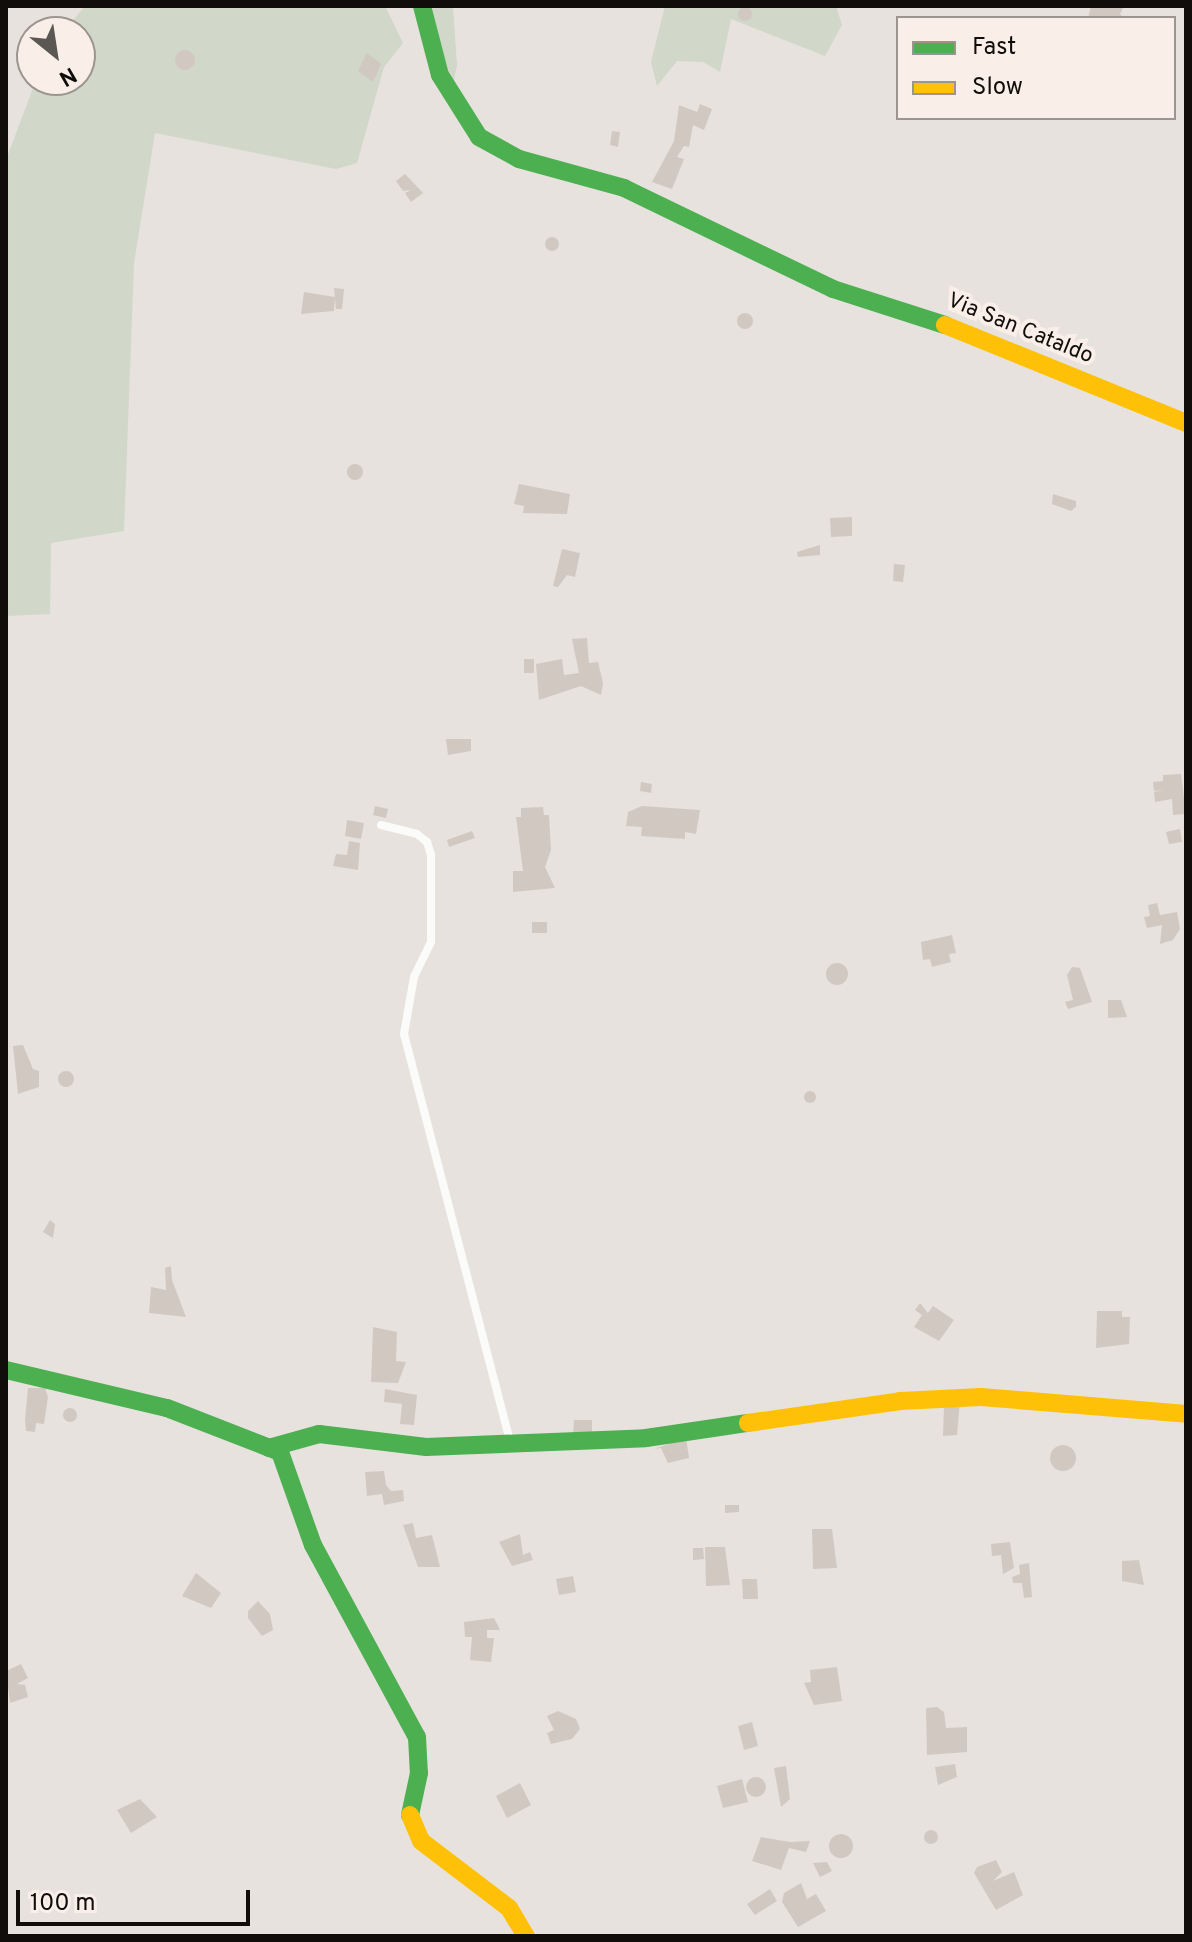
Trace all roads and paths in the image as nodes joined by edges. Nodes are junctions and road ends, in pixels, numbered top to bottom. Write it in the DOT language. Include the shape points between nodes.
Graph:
graph roads {
  1 [pos="422,6"];
  2 [pos="1186,423"];
  3 [pos="381,825"];
  4 [pos="6,1370"];
  5 [pos="1186,1414"];
  6 [pos="510,1443"];
  7 [pos="269,1448"];
  8 [pos="526,1936"];
  1 -- 2 [label="street, Via San Cataldo" via="440,75 479,137 519,159 624,188 833,289 926,317"];
  3 -- 6 [label="lane" via="417,834 431,855 431,942 414,977 404,1034"];
  4 -- 7 [label="street" via="167,1408"];
  5 -- 6 [label="street" via="981,1397 900,1401 646,1438"];
  6 -- 7 [label="street" via="426,1447 319,1434"];
  7 -- 8 [label="street" via="280,1452 313,1545 417,1737 419,1773 410,1815 421,1841 509,1908"];
}
